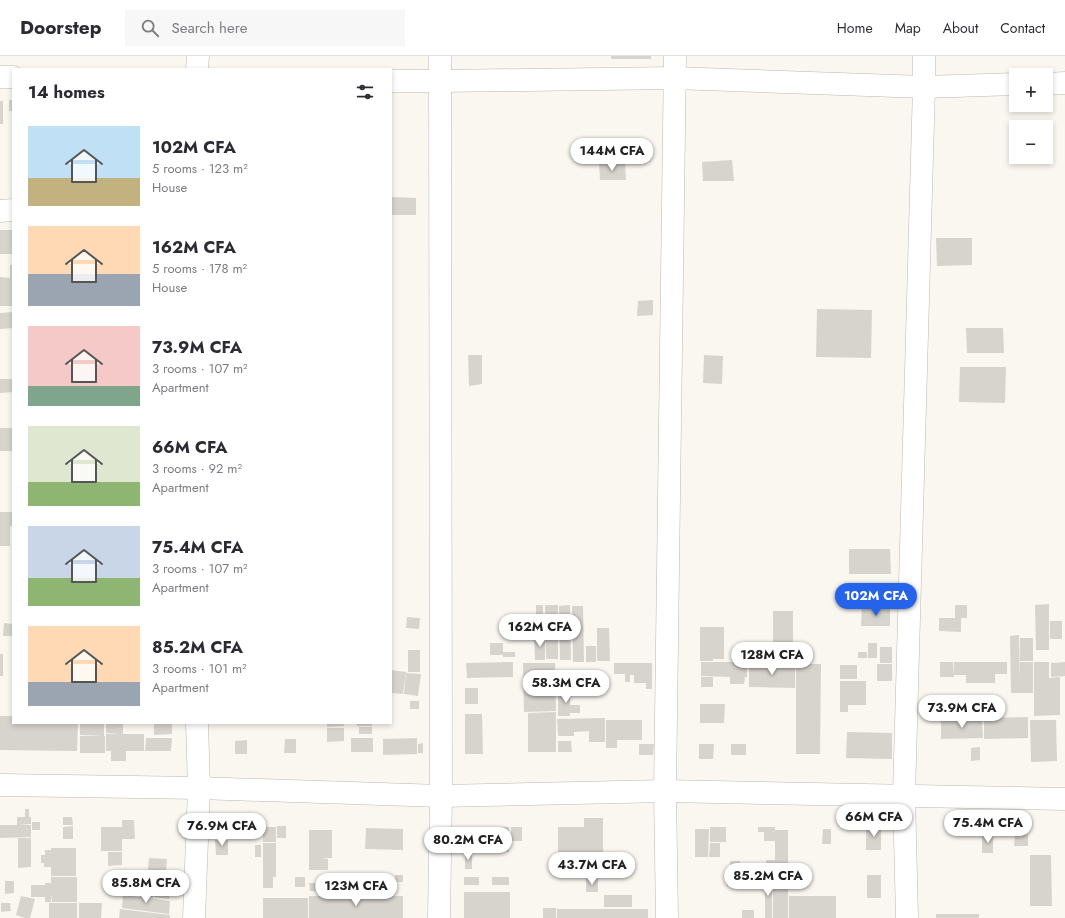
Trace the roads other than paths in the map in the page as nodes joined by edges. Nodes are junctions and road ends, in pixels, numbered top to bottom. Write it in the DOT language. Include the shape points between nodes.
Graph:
graph roads {
  1 [pos="198,56"];
  2 [pos="440,56"];
  3 [pos="675,56"];
  4 [pos="924,56"];
  5 [pos="198,68"];
  6 [pos="0,77"];
  7 [pos="12,77"];
  8 [pos="675,78"];
  9 [pos="392,81"];
  10 [pos="440,81"];
  11 [pos="1065,83"];
  12 [pos="1009,84"];
  13 [pos="1053,84"];
  14 [pos="924,86"];
  15 [pos="12,210"];
  16 [pos="0,211"];
  17 [pos="197,724"];
  18 [pos="0,785"];
  19 [pos="199,788"];
  20 [pos="665,791"];
  21 [pos="904,795"];
  22 [pos="441,796"];
  23 [pos="1065,799"];
  24 [pos="194,918"];
  25 [pos="439,918"];
  26 [pos="667,918"];
  27 [pos="907,918"];
  1 -- 5 [label="street"];
  2 -- 10 [label="street"];
  3 -- 8 [label="street"];
  4 -- 14 [label="street"];
  6 -- 7 [label="street"];
  8 -- 10 [label="street"];
  8 -- 14 [label="street"];
  8 -- 20 [label="street"];
  9 -- 10 [label="street"];
  10 -- 22 [label="street"];
  11 -- 13 [label="street"];
  12 -- 14 [label="street"];
  14 -- 21 [label="street"];
  15 -- 16 [label="street"];
  17 -- 19 [label="street"];
  18 -- 19 [label="street"];
  19 -- 22 [label="street"];
  19 -- 24 [label="street"];
  20 -- 21 [label="street"];
  20 -- 22 [label="street"];
  20 -- 26 [label="street"];
  21 -- 23 [label="street"];
  21 -- 27 [label="street"];
  22 -- 25 [label="street"];
}
